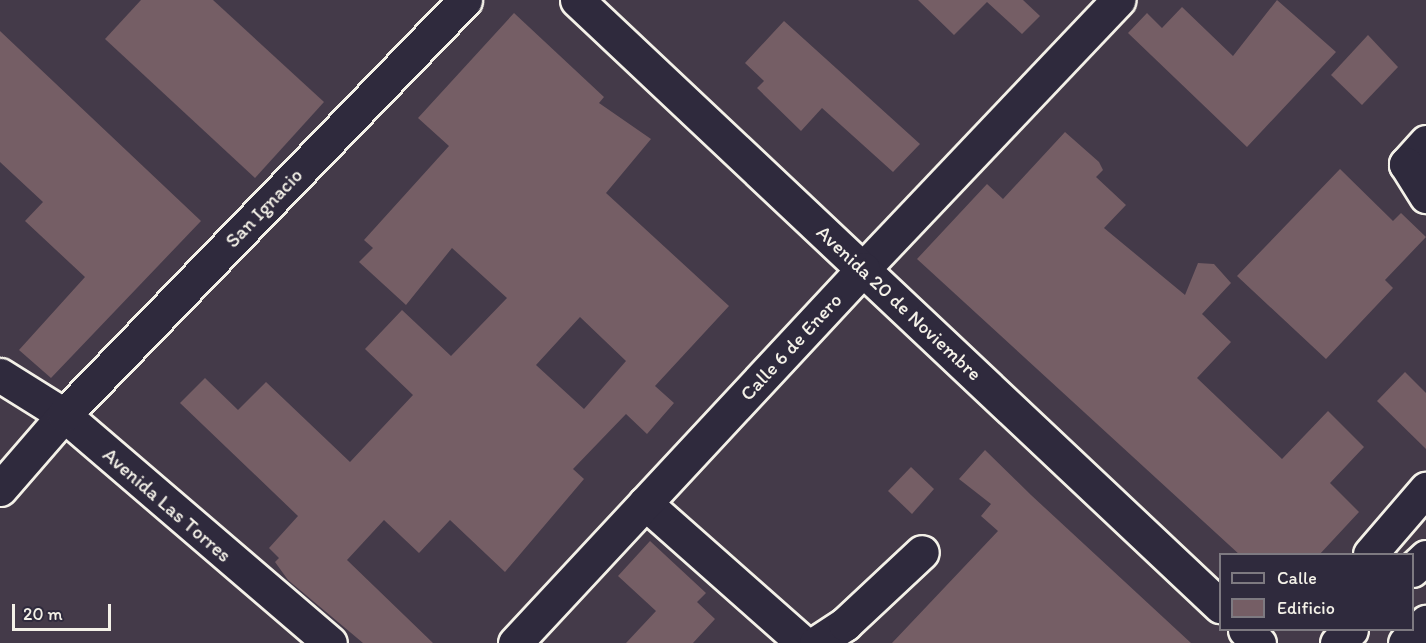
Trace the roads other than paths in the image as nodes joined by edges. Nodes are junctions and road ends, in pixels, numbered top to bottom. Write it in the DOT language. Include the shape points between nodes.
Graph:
graph roads {
  1 [pos="465,0"];
  2 [pos="578,0"];
  3 [pos="1118,0"];
  4 [pos="1426,142"];
  5 [pos="1426,196"];
  6 [pos="863,269"];
  7 [pos="0,375"];
  8 [pos="64,415"];
  9 [pos="0,489"];
  10 [pos="1426,489"];
  11 [pos="645,503"];
  12 [pos="922,552"];
  13 [pos="1372,553"];
  14 [pos="1426,557"];
  15 [pos="1414,569"];
  16 [pos="1219,604"];
  17 [pos="1426,622"];
  18 [pos="1246,631"];
  19 [pos="1350,631"];
  20 [pos="330,643"];
  21 [pos="515,643"];
  22 [pos="803,643"];
  23 [pos="816,643"];
  24 [pos="1259,643"];
  25 [pos="1337,643"];
  26 [pos="1405,643"];
  1 -- 8 [label="main road, San Ignacio"];
  2 -- 6 [label="main road, Avenida 20 de Noviembre"];
  3 -- 6 [label="main road, Calle 6 de Enero"];
  4 -- 5 [label="main road" via="1406,164"];
  6 -- 11 [label="main road, Calle 6 de Enero"];
  6 -- 16 [label="main road, Avenida 20 de Noviembre"];
  7 -- 8 [label="main road, Avenida Las Torres"];
  8 -- 9 [label="main road, San Ignacio"];
  8 -- 20 [label="main road, Avenida Las Torres"];
  10 -- 13 [label="main road"];
  11 -- 21 [label="main road, Calle 6 de Enero"];
  11 -- 22 [label="main road"];
  12 -- 23 [label="main road" via="845,624"];
  14 -- 15 [label="main road"];
  17 -- 26 [label="main road"];
  18 -- 24 [label="main road"];
  19 -- 25 [label="main road"];
}
